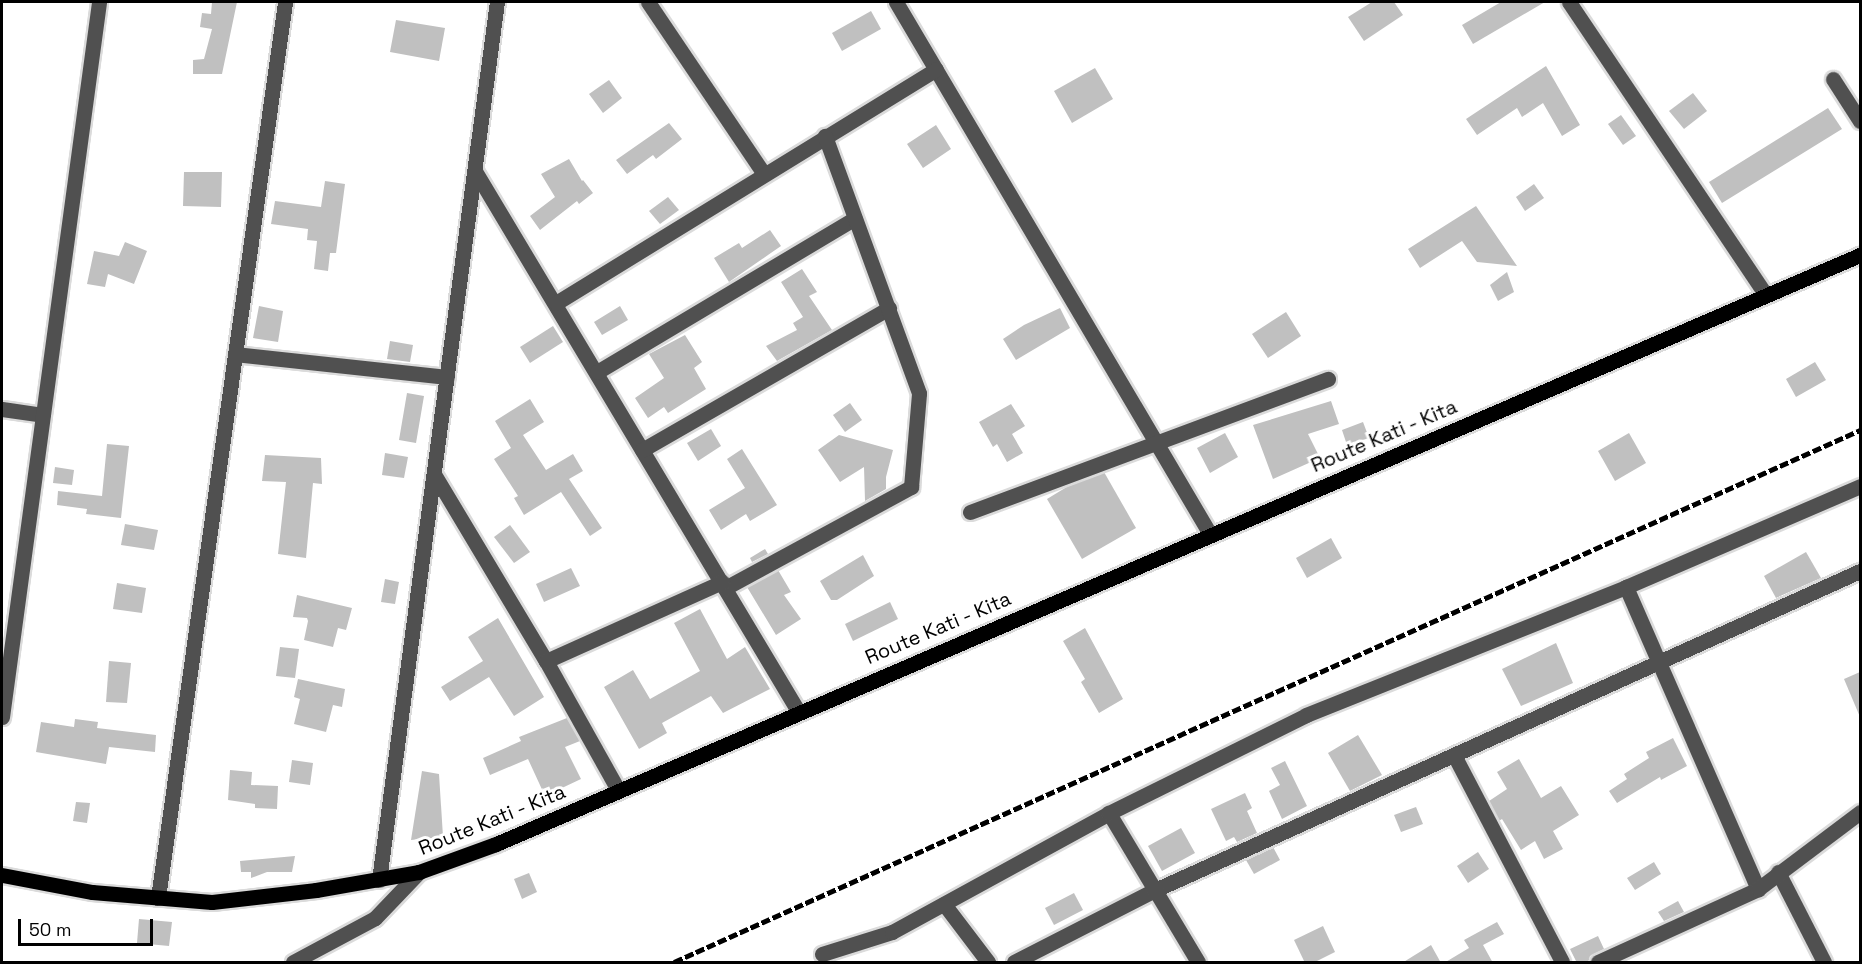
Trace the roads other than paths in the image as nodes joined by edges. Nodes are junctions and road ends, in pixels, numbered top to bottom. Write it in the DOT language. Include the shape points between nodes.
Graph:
graph roads {
  1 [pos="99,2"];
  2 [pos="285,2"];
  3 [pos="497,2"];
  4 [pos="648,2"];
  5 [pos="896,2"];
  6 [pos="1569,2"];
  7 [pos="936,69"];
  8 [pos="1833,79"];
  9 [pos="1860,121"];
  10 [pos="825,136"];
  11 [pos="475,171"];
  12 [pos="764,174"];
  13 [pos="855,218"];
  14 [pos="1860,255"];
  15 [pos="1766,295"];
  16 [pos="556,303"];
  17 [pos="889,309"];
  18 [pos="235,354"];
  19 [pos="597,372"];
  20 [pos="447,377"];
  21 [pos="1328,379"];
  22 [pos="2,410"];
  23 [pos="43,415"];
  24 [pos="1156,443"];
  25 [pos="642,450"];
  26 [pos="434,474"];
  27 [pos="1860,486"];
  28 [pos="970,512"];
  29 [pos="1210,534"];
  30 [pos="1860,571"];
  31 [pos="724,585"];
  32 [pos="1626,587"];
  33 [pos="8,618"];
  34 [pos="546,662"];
  35 [pos="1659,662"];
  36 [pos="798,711"];
  37 [pos="2,717"];
  38 [pos="1454,755"];
  39 [pos="618,790"];
  40 [pos="1860,812"];
  41 [pos="1109,813"];
  42 [pos="419,872"];
  43 [pos="1778,872"];
  44 [pos="2,875"];
  45 [pos="379,880"];
  46 [pos="1758,889"];
  47 [pos="1155,890"];
  48 [pos="158,898"];
  49 [pos="945,904"];
  50 [pos="822,954"];
  51 [pos="293,963"];
  52 [pos="988,963"];
  53 [pos="1014,963"];
  54 [pos="1198,963"];
  55 [pos="1562,963"];
  56 [pos="1598,963"];
  57 [pos="1824,963"];
  1 -- 23 [label="street"];
  2 -- 18 [label="street"];
  3 -- 11 [label="street"];
  4 -- 12 [label="street"];
  5 -- 7 [label="street"];
  6 -- 15 [label="street"];
  7 -- 10 [label="street"];
  7 -- 24 [label="street"];
  8 -- 9 [label="street"];
  10 -- 12 [label="street"];
  10 -- 13 [label="street"];
  11 -- 16 [label="street"];
  11 -- 20 [label="street"];
  12 -- 16 [label="street"];
  13 -- 17 [label="street"];
  13 -- 19 [label="street"];
  14 -- 15 [label="main road, Route Kati - Kita"];
  15 -- 29 [label="main road, Route Kati - Kita"];
  16 -- 19 [label="street"];
  17 -- 25 [label="street"];
  17 -- 31 [label="street" via="919,393 910,487"];
  18 -- 20 [label="street"];
  18 -- 48 [label="street"];
  19 -- 25 [label="street"];
  20 -- 26 [label="street"];
  21 -- 24 [label="street"];
  22 -- 23 [label="street"];
  23 -- 33 [label="street"];
  24 -- 28 [label="street"];
  24 -- 29 [label="street"];
  25 -- 31 [label="street"];
  26 -- 34 [label="street"];
  26 -- 45 [label="street"];
  27 -- 32 [label="street"];
  29 -- 36 [label="main road, Route Kati - Kita"];
  30 -- 35 [label="street"];
  31 -- 34 [label="street"];
  31 -- 36 [label="street"];
  32 -- 35 [label="street"];
  32 -- 41 [label="street" via="1306,715"];
  33 -- 37 [label="street"];
  34 -- 39 [label="street"];
  35 -- 38 [label="street"];
  35 -- 46 [label="street"];
  36 -- 39 [label="main road, Route Kati - Kita"];
  38 -- 47 [label="street"];
  38 -- 55 [label="street"];
  39 -- 42 [label="main road, Route Kati - Kita" via="496,844"];
  40 -- 43 [label="street"];
  41 -- 47 [label="street"];
  41 -- 49 [label="street"];
  42 -- 45 [label="main road, Route Kati - Kita"];
  42 -- 51 [label="street" via="375,918"];
  43 -- 46 [label="street"];
  43 -- 57 [label="street"];
  44 -- 48 [label="main road, Route Kati - Kita" via="92,892"];
  45 -- 48 [label="main road, Route Kati - Kita" via="212,902"];
  46 -- 56 [label="street"];
  47 -- 53 [label="street"];
  47 -- 54 [label="street"];
  49 -- 50 [label="street" via="892,932"];
  49 -- 52 [label="street"];
}
